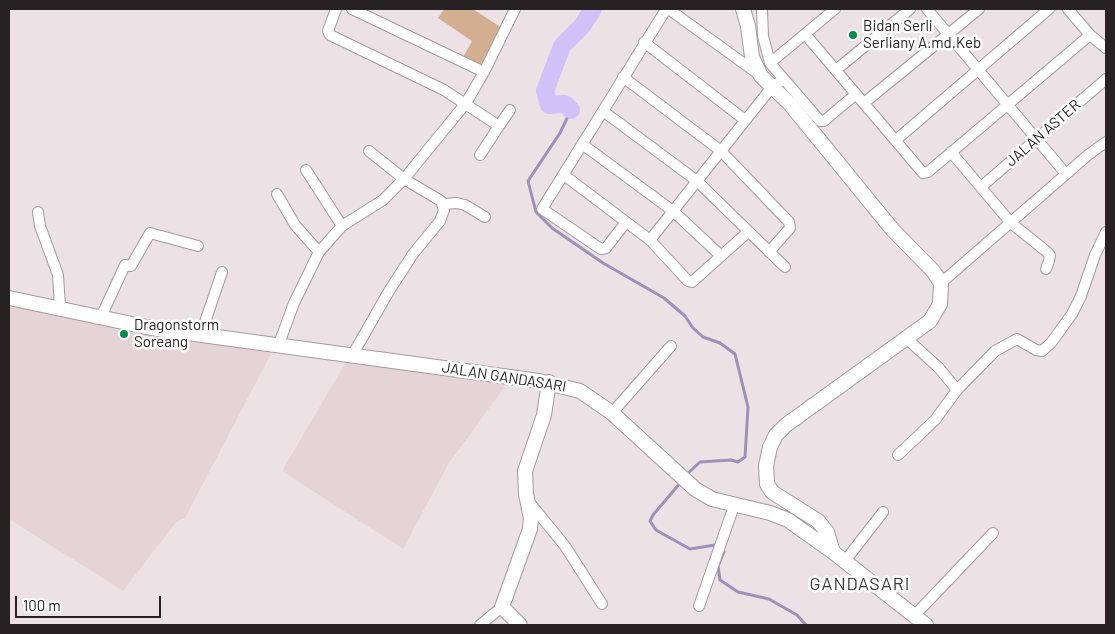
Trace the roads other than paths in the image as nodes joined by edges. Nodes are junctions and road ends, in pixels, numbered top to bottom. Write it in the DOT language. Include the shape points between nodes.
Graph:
graph roads {
  1 [pos="336,9"];
  2 [pos="352,9"];
  3 [pos="515,9"];
  4 [pos="835,9"];
  5 [pos="910,9"];
  6 [pos="926,9"];
  7 [pos="979,9"];
  8 [pos="1049,9"];
  9 [pos="1068,9"];
  10 [pos="763,10"];
  11 [pos="744,11"];
  12 [pos="804,34"];
  13 [pos="948,34"];
  14 [pos="1090,36"];
  15 [pos="644,42"];
  16 [pos="1106,48"];
  17 [pos="770,62"];
  18 [pos="836,70"];
  19 [pos="978,70"];
  20 [pos="484,72"];
  21 [pos="761,76"];
  22 [pos="623,77"];
  23 [pos="1106,79"];
  24 [pos="778,83"];
  25 [pos="856,94"];
  26 [pos="466,103"];
  27 [pos="864,103"];
  28 [pos="1007,105"];
  29 [pos="510,110"];
  30 [pos="603,111"];
  31 [pos="745,120"];
  32 [pos="499,126"];
  33 [pos="1036,138"];
  34 [pos="896,140"];
  35 [pos="1106,142"];
  36 [pos="582,144"];
  37 [pos="369,151"];
  38 [pos="721,151"];
  39 [pos="951,152"];
  40 [pos="480,155"];
  41 [pos="306,170"];
  42 [pos="1066,174"];
  43 [pos="564,175"];
  44 [pos="404,179"];
  45 [pos="697,181"];
  46 [pos="980,187"];
  47 [pos="277,194"];
  48 [pos="444,204"];
  49 [pos="673,211"];
  50 [pos="38,212"];
  51 [pos="485,217"];
  52 [pos="626,222"];
  53 [pos="1011,222"];
  54 [pos="342,226"];
  55 [pos="748,232"];
  56 [pos="1106,232"];
  57 [pos="650,240"];
  58 [pos="198,246"];
  59 [pos="320,252"];
  60 [pos="769,252"];
  61 [pos="720,255"];
  62 [pos="785,267"];
  63 [pos="1046,269"];
  64 [pos="222,272"];
  65 [pos="941,283"];
  66 [pos="9,298"];
  67 [pos="60,307"];
  68 [pos="101,317"];
  69 [pos="201,334"];
  70 [pos="906,338"];
  71 [pos="279,344"];
  72 [pos="672,346"];
  73 [pos="353,354"];
  74 [pos="548,382"];
  75 [pos="957,390"];
  76 [pos="612,414"];
  77 [pos="898,455"];
  78 [pos="528,501"];
  79 [pos="734,506"];
  80 [pos="883,512"];
  81 [pos="993,533"];
  82 [pos="833,552"];
  83 [pos="844,561"];
  84 [pos="602,604"];
  85 [pos="699,606"];
  86 [pos="502,607"];
  87 [pos="914,616"];
  88 [pos="480,625"];
  89 [pos="520,625"];
  90 [pos="926,625"];
  1 -- 26 [label="street" via="328,31 330,35"];
  2 -- 20 [label="street"];
  3 -- 20 [label="street"];
  4 -- 12 [label="street"];
  5 -- 18 [label="street"];
  6 -- 13 [label="street"];
  7 -- 13 [label="street"];
  8 -- 19 [label="street"];
  9 -- 14 [label="street"];
  10 -- 11 [label="street"];
  10 -- 17 [label="street" via="763,36"];
  11 -- 21 [label="street" via="752,57"];
  12 -- 17 [label="street"];
  12 -- 18 [label="street"];
  13 -- 19 [label="street"];
  13 -- 27 [label="street"];
  14 -- 16 [label="street"];
  14 -- 28 [label="street"];
  15 -- 21 [label="street" via="668,9"];
  15 -- 22 [label="street"];
  15 -- 31 [label="street"];
  17 -- 24 [label="street"];
  18 -- 25 [label="street"];
  19 -- 28 [label="street"];
  19 -- 34 [label="street"];
  20 -- 26 [label="street"];
  21 -- 24 [label="street"];
  22 -- 30 [label="street"];
  22 -- 38 [label="street"];
  23 -- 33 [label="street, JALAN ASTER"];
  24 -- 25 [label="street" via="822,122"];
  24 -- 31 [label="street"];
  24 -- 65 [label="street" via="892,229"];
  25 -- 27 [label="street"];
  26 -- 32 [label="street"];
  26 -- 44 [label="street"];
  27 -- 34 [label="street"];
  28 -- 33 [label="street"];
  28 -- 39 [label="street"];
  29 -- 32 [label="street"];
  30 -- 36 [label="street"];
  30 -- 45 [label="street"];
  31 -- 38 [label="street"];
  32 -- 40 [label="street"];
  33 -- 42 [label="street"];
  33 -- 46 [label="street, JALAN ASTER"];
  34 -- 39 [label="street" via="923,173"];
  35 -- 42 [label="street"];
  36 -- 43 [label="street"];
  36 -- 49 [label="street"];
  37 -- 44 [label="street"];
  38 -- 45 [label="street"];
  38 -- 60 [label="street" via="789,222 790,228"];
  39 -- 46 [label="street"];
  41 -- 54 [label="street"];
  42 -- 53 [label="street"];
  43 -- 52 [label="street"];
  43 -- 52 [label="street" via="542,210 602,249"];
  44 -- 48 [label="street"];
  44 -- 54 [label="street" via="383,200"];
  45 -- 49 [label="street"];
  45 -- 55 [label="street"];
  46 -- 53 [label="street"];
  47 -- 59 [label="street" via="295,225"];
  48 -- 51 [label="street" via="465,205"];
  48 -- 73 [label="street" via="440,221 413,254"];
  49 -- 57 [label="street"];
  49 -- 61 [label="street"];
  50 -- 67 [label="street" via="58,276"];
  52 -- 57 [label="street"];
  53 -- 63 [label="street" via="1050,255"];
  53 -- 65 [label="street"];
  54 -- 59 [label="street"];
  55 -- 60 [label="street"];
  55 -- 61 [label="street"];
  56 -- 75 [label="street" via="1094,255 1081,296 1051,343 1042,351 1017,339 995,351"];
  57 -- 61 [label="street" via="692,282"];
  58 -- 68 [label="street" via="150,233 131,266 125,265"];
  59 -- 71 [label="street" via="294,303"];
  60 -- 62 [label="street"];
  64 -- 69 [label="street"];
  65 -- 70 [label="street" via="942,295 935,315"];
  66 -- 67 [label="street, JALAN GANDASARI"];
  67 -- 68 [label="street, JALAN GANDASARI"];
  68 -- 69 [label="street, JALAN GANDASARI"];
  69 -- 71 [label="street, JALAN GANDASARI"];
  70 -- 75 [label="street" via="939,368"];
  70 -- 82 [label="street" via="786,425 776,435 768,452 765,478 770,490 818,521 827,532"];
  71 -- 73 [label="street, JALAN GANDASARI"];
  72 -- 76 [label="street"];
  73 -- 74 [label="street, JALAN GANDASARI"];
  74 -- 76 [label="street, JALAN GANDASARI" via="580,391"];
  74 -- 78 [label="street" via="544,415 525,471"];
  75 -- 77 [label="street" via="936,420"];
  76 -- 79 [label="street, JALAN GANDASARI" via="691,487 707,497"];
  78 -- 84 [label="street" via="565,546"];
  78 -- 86 [label="street" via="530,530"];
  79 -- 82 [label="street, JALAN GANDASARI" via="783,518"];
  79 -- 85 [label="street"];
  80 -- 83 [label="street"];
  81 -- 87 [label="street"];
  82 -- 83 [label="street, JALAN GANDASARI"];
  83 -- 87 [label="street, JALAN GANDASARI"];
  86 -- 88 [label="street"];
  86 -- 89 [label="street"];
  87 -- 90 [label="street, JALAN GANDASARI"];
}
